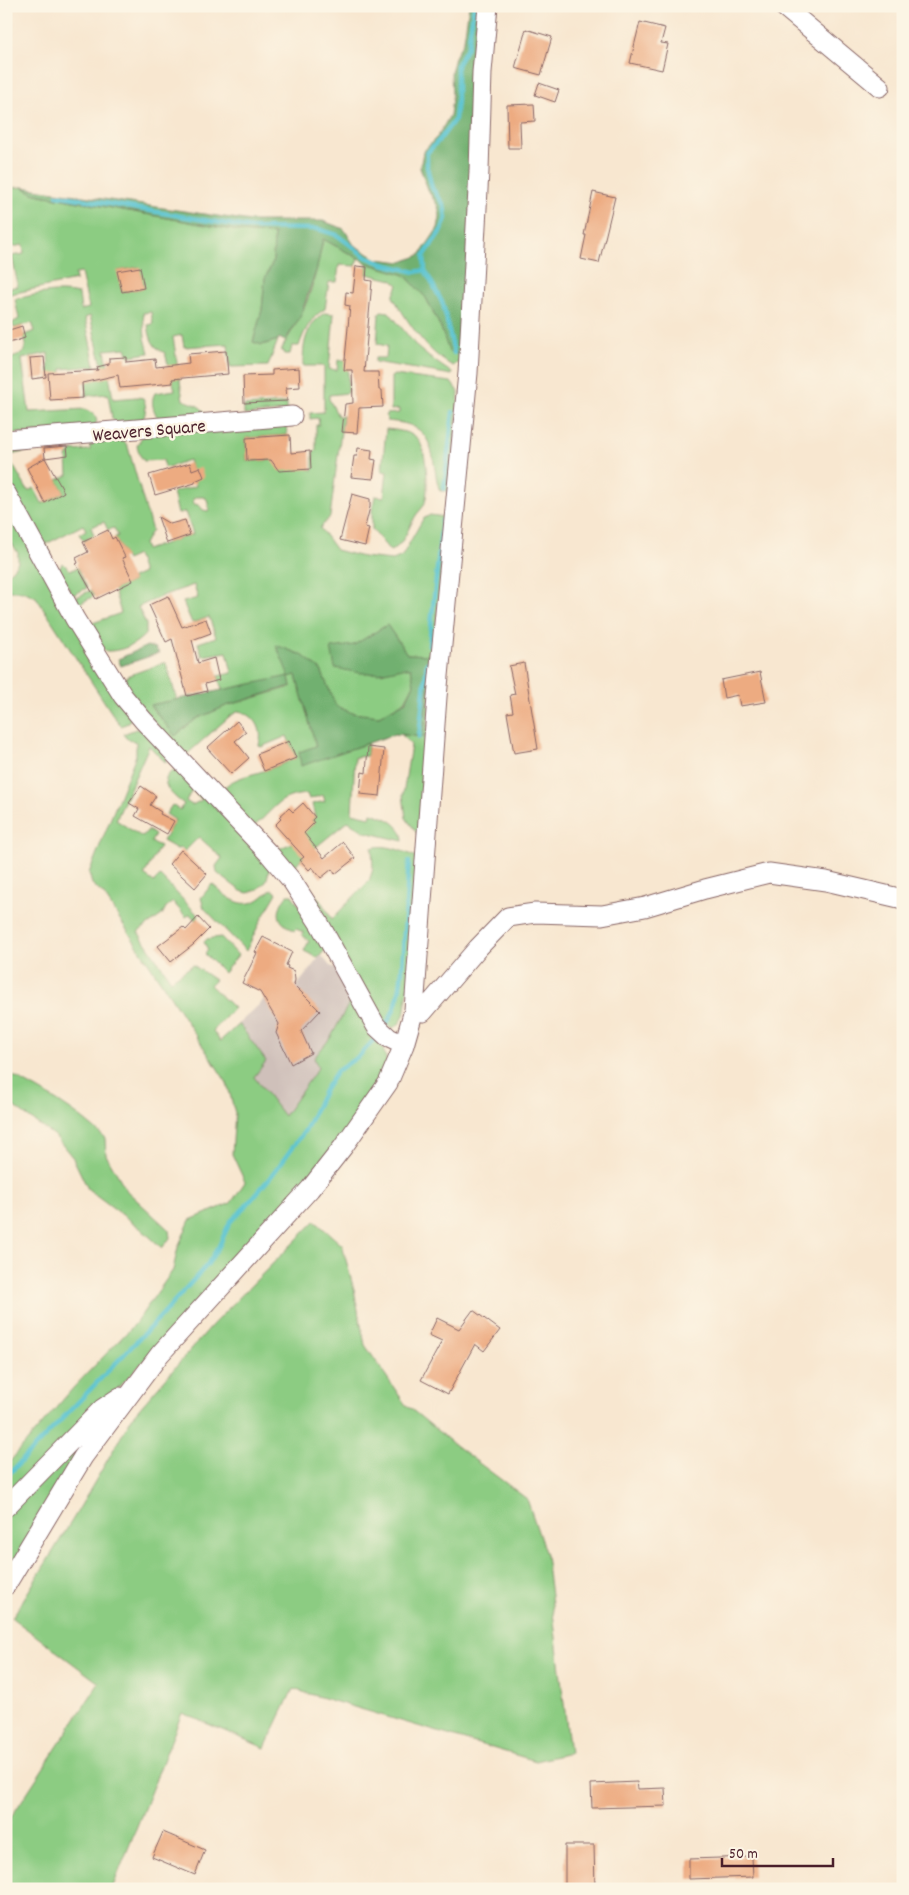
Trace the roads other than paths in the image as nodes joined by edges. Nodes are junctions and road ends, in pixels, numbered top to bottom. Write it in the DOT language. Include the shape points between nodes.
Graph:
graph roads {
  1 [pos="488,6"];
  2 [pos="783,6"];
  3 [pos="880,87"];
  4 [pos="292,416"];
  5 [pos="6,440"];
  6 [pos="6,493"];
  7 [pos="903,899"];
  8 [pos="414,1010"];
  9 [pos="404,1045"];
  10 [pos="126,1399"];
  11 [pos="6,1507"];
  12 [pos="6,1585"];
  1 -- 8 [label="street" via="468,373 436,706"];
  2 -- 3 [label="street"];
  4 -- 5 [label="street, Weavers Square"];
  6 -- 9 [label="street" via="75,619 123,696 292,881 376,1026 389,1038"];
  7 -- 8 [label="street" via="826,881 769,873 645,908 602,915 535,913 508,917 423,1012"];
  8 -- 9 [label="street"];
  9 -- 10 [label="street" via="388,1083 321,1176 160,1354"];
  10 -- 11 [label="street" via="120,1397 102,1410"];
  10 -- 12 [label="street" via="83,1457"];
}
